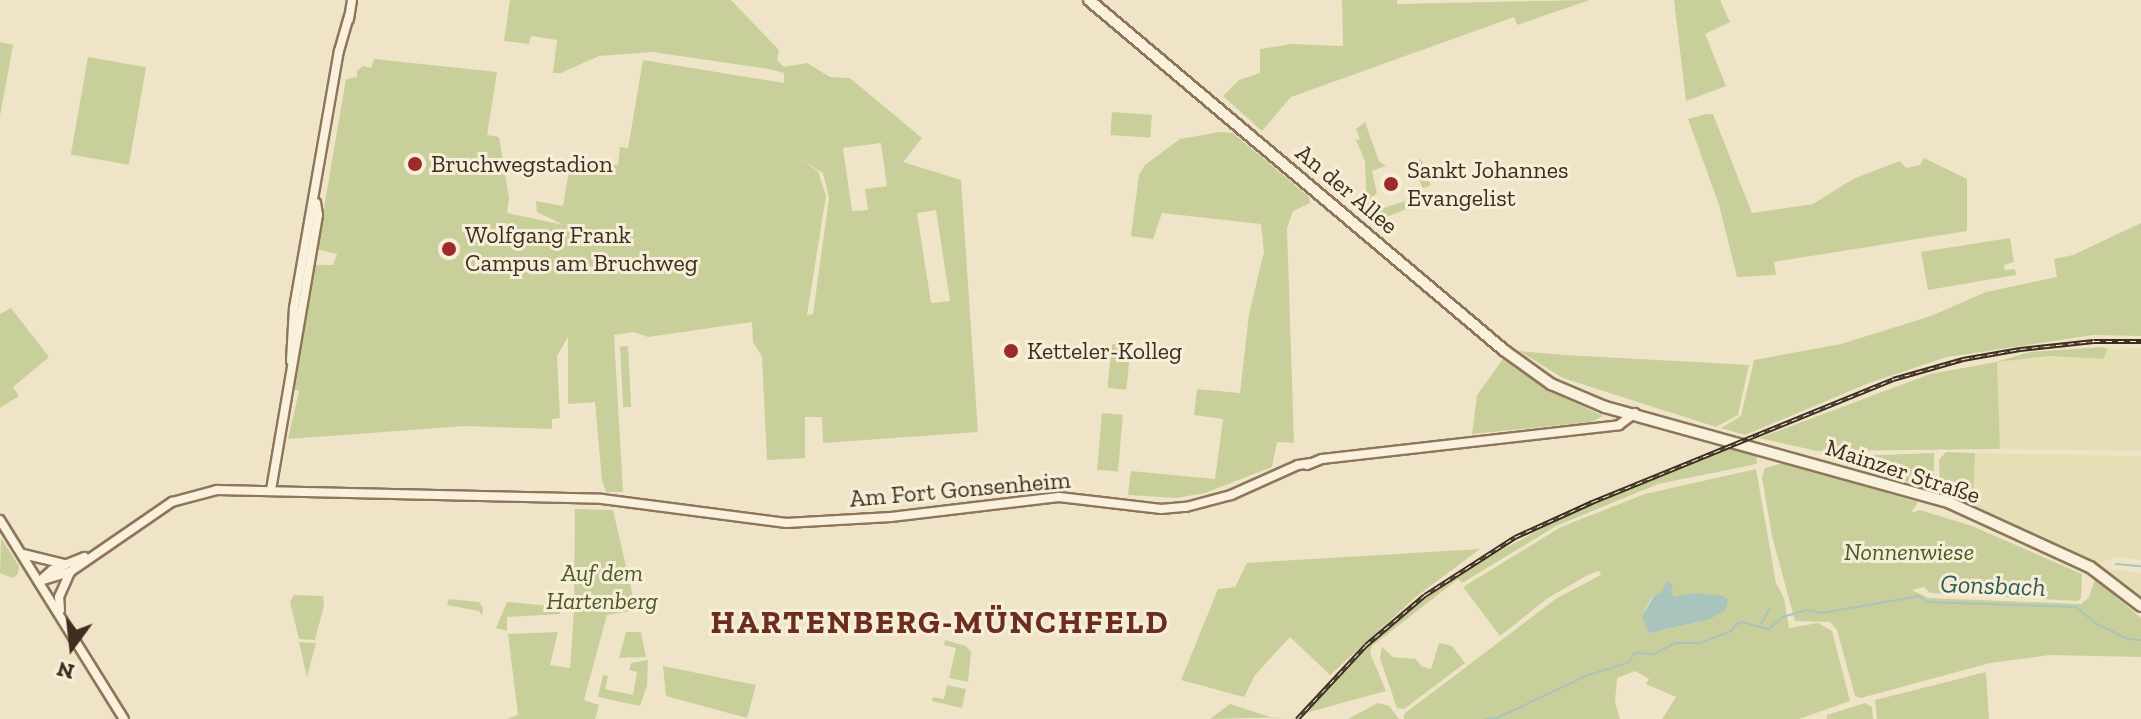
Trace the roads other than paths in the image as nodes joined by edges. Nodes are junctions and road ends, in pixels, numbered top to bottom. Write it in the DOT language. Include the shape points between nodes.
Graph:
graph roads {
  1 [pos="352,0"];
  2 [pos="1089,0"];
  3 [pos="1586,399"];
  4 [pos="1613,409"];
  5 [pos="1635,413"];
  6 [pos="1586,428"];
  7 [pos="271,490"];
  8 [pos="0,520"];
  9 [pos="23,554"];
  10 [pos="68,568"];
  11 [pos="40,581"];
  12 [pos="2141,606"];
  13 [pos="61,615"];
  14 [pos="124,719"];
  1 -- 7 [label="street" via="315,199 318,215"];
  2 -- 3 [label="main road, An der Allee" via="1505,351 1551,384"];
  3 -- 4 [label="main road, An der Allee"];
  3 -- 5 [label="main road, An der Allee"];
  4 -- 5 [label="main road, An der Allee"];
  4 -- 6 [label="street, Am Fort Gonsenheim" via="1605,421"];
  5 -- 6 [label="street, Am Fort Gonsenheim" via="1619,425"];
  5 -- 12 [label="main road, Mainzer Straße" via="1950,503 2090,567"];
  6 -- 7 [label="street, Am Fort Gonsenheim" via="1311,463 1208,503 1174,508 1059,497 786,523 624,502"];
  7 -- 10 [label="street, Am Fort Gonsenheim" via="217,490 172,502"];
  8 -- 9 [label="street"];
  9 -- 10 [label="street"];
  9 -- 11 [label="street"];
  10 -- 11 [label="street, Am Fort Gonsenheim"];
  10 -- 13 [label="street" via="59,597"];
  11 -- 13 [label="street"];
  13 -- 14 [label="street"];
}
